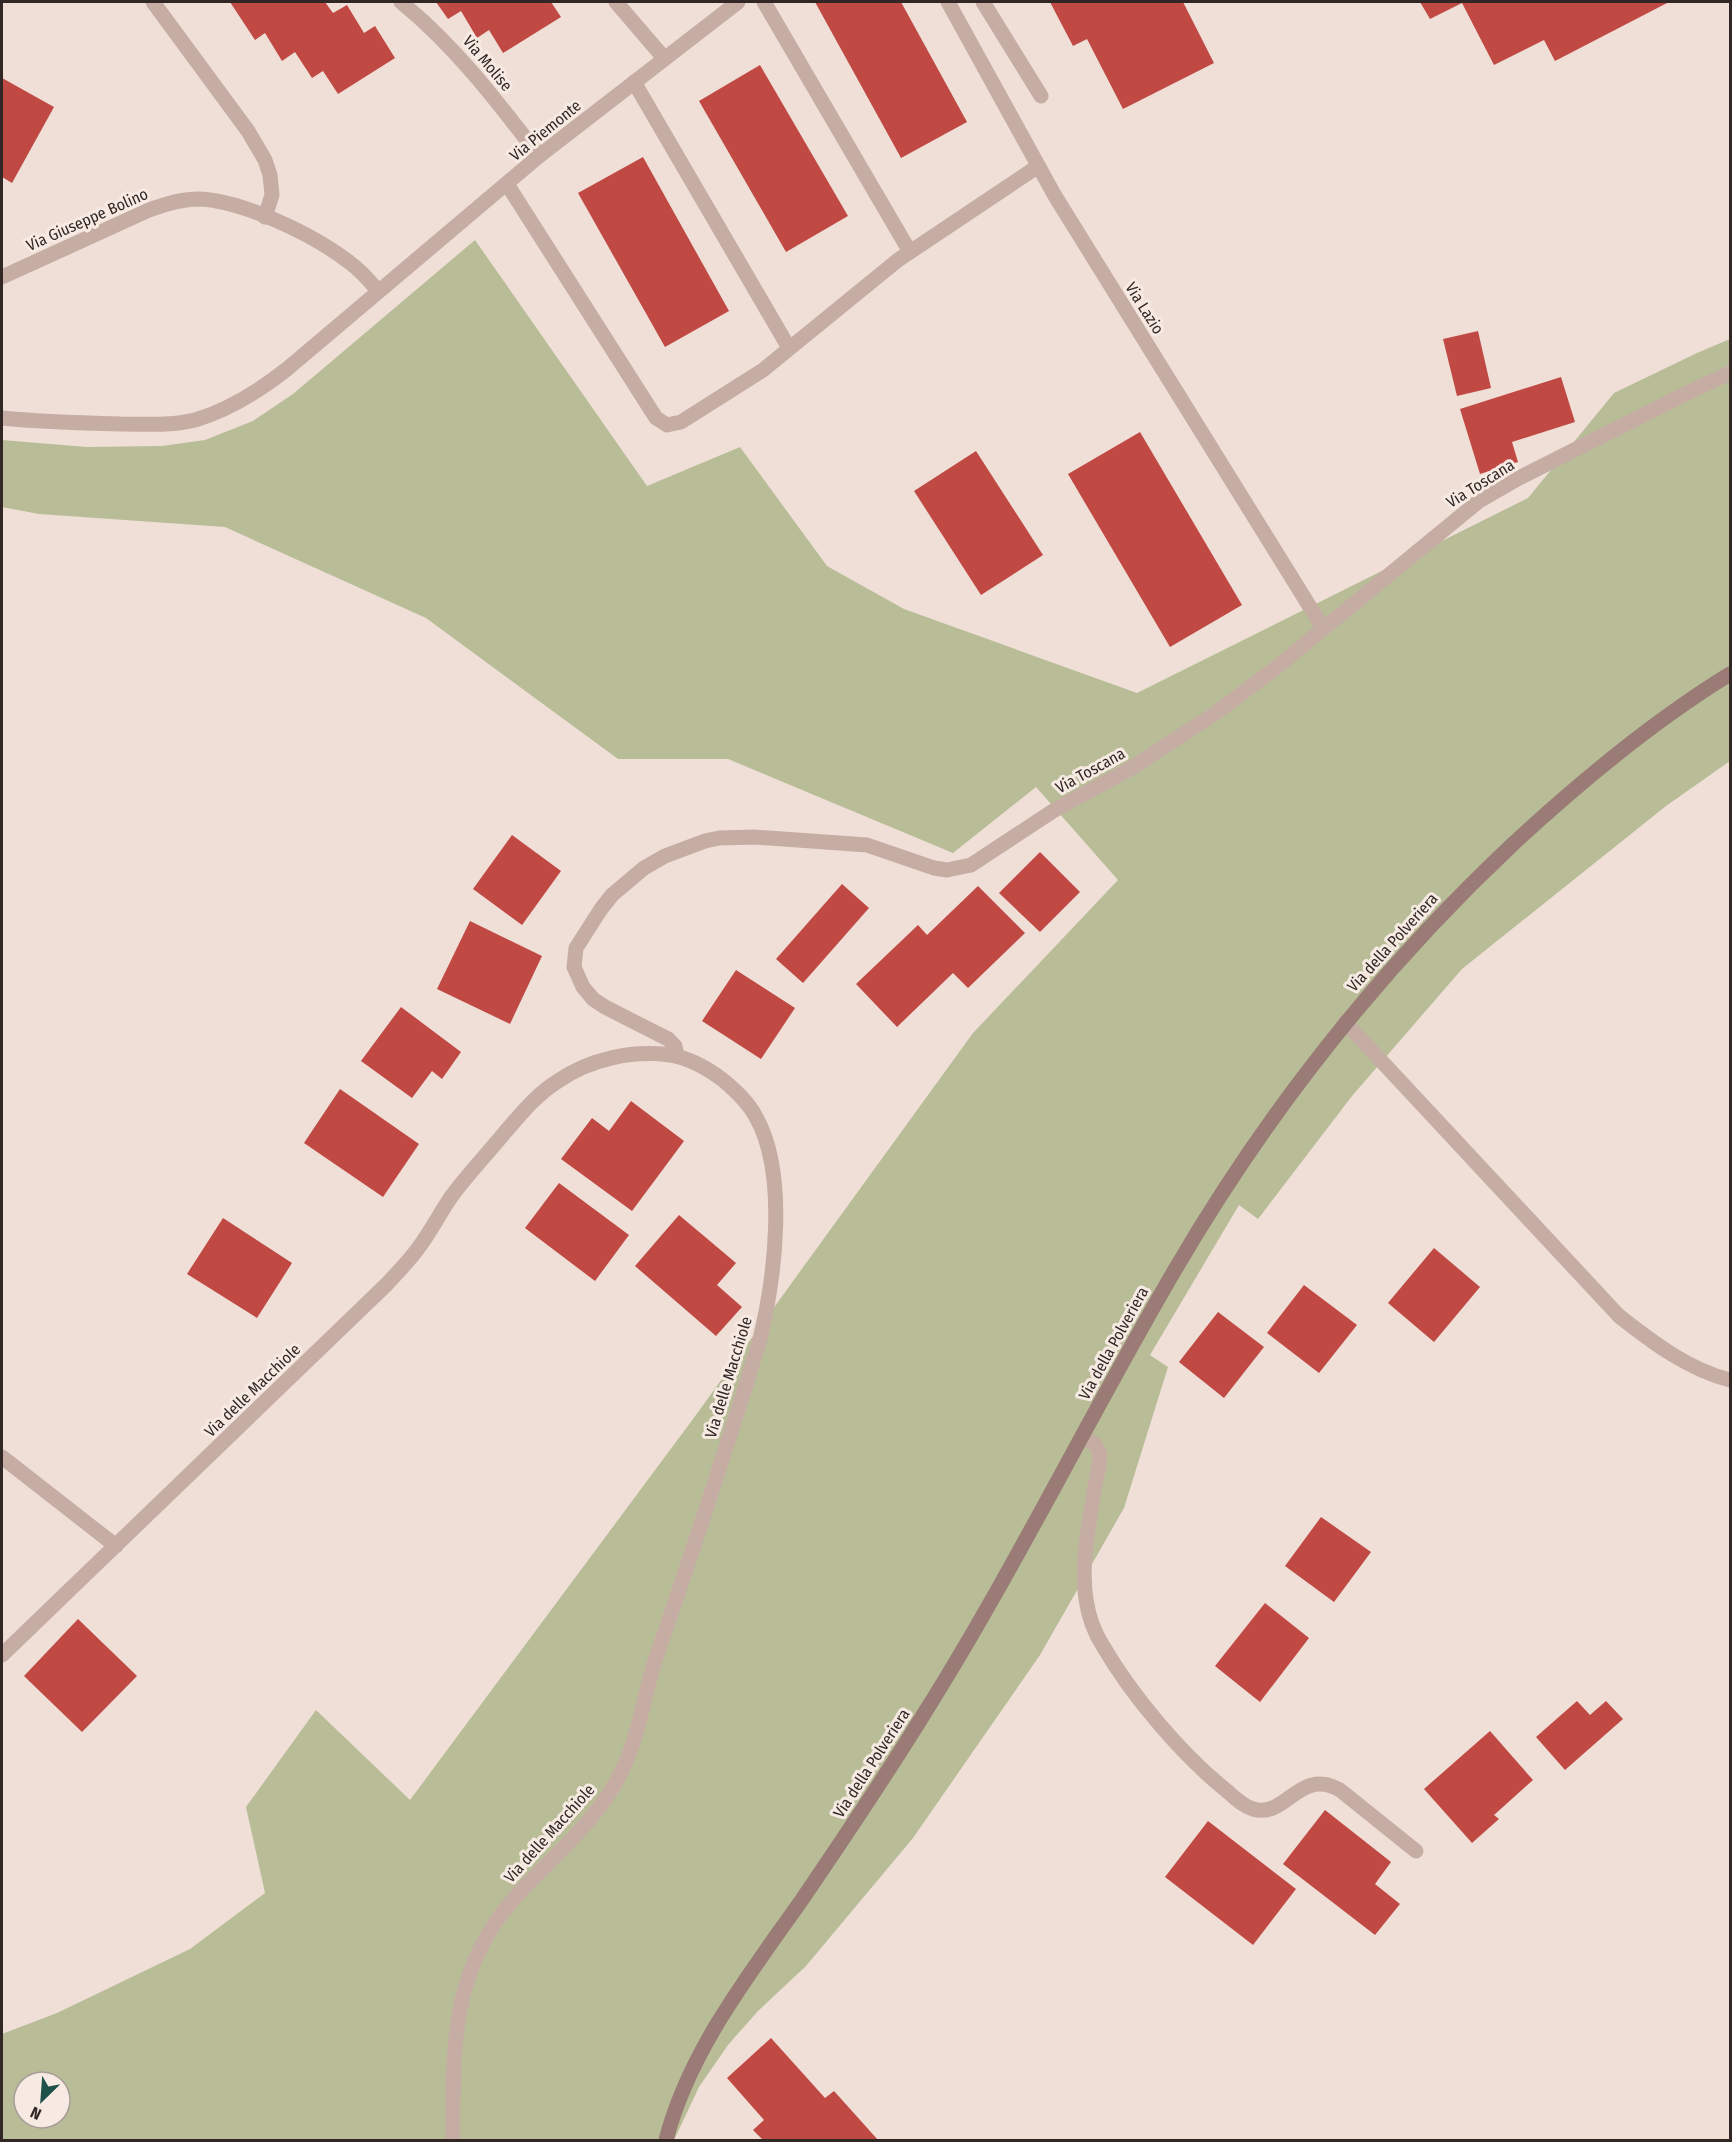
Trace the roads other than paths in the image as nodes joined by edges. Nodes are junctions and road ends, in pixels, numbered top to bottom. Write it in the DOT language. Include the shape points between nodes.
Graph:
graph roads {
  1 [pos="153,2"];
  2 [pos="400,2"];
  3 [pos="616,2"];
  4 [pos="738,2"];
  5 [pos="764,2"];
  6 [pos="948,2"];
  7 [pos="983,2"];
  8 [pos="664,58"];
  9 [pos="634,82"];
  10 [pos="1041,96"];
  11 [pos="539,156"];
  12 [pos="1037,167"];
  13 [pos="507,184"];
  14 [pos="266,217"];
  15 [pos="910,252"];
  16 [pos="2,277"];
  17 [pos="378,291"];
  18 [pos="789,348"];
  19 [pos="1731,374"];
  20 [pos="2,418"];
  21 [pos="1323,628"];
  22 [pos="1731,674"];
  23 [pos="1346,1022"];
  24 [pos="677,1056"];
  25 [pos="1731,1380"];
  26 [pos="1082,1436"];
  27 [pos="2,1457"];
  28 [pos="116,1546"];
  29 [pos="2,1655"];
  30 [pos="1416,1851"];
  31 [pos="453,2140"];
  32 [pos="666,2140"];
  1 -- 14 [label="street" via="242,122 265,160 272,195"];
  2 -- 11 [label="street, Via Molise" via="464,62"];
  3 -- 8 [label="street"];
  4 -- 8 [label="street, Via Piemonte"];
  5 -- 15 [label="street"];
  6 -- 12 [label="street, Via Lazio"];
  7 -- 10 [label="street"];
  8 -- 9 [label="street, Via Piemonte"];
  9 -- 11 [label="street, Via Piemonte"];
  9 -- 18 [label="street"];
  11 -- 13 [label="street, Via Piemonte"];
  12 -- 15 [label="street"];
  12 -- 21 [label="street, Via Lazio"];
  13 -- 17 [label="street, Via Piemonte"];
  13 -- 18 [label="street" via="662,423 681,422 763,370"];
  14 -- 16 [label="street, Via Giuseppe Bolino" via="214,201 165,204"];
  14 -- 17 [label="street, Via Giuseppe Bolino" via="332,250"];
  15 -- 18 [label="street"];
  17 -- 20 [label="street, Via Piemonte" via="277,377 245,399 208,416 187,422 136,425"];
  19 -- 21 [label="street, Via Toscana" via="1487,496"];
  21 -- 24 [label="street, Via Toscana" via="1261,680 1182,737 1053,811 966,867 934,868 867,845 754,837 705,841 644,868 600,909 576,948 574,967 593,999 668,1039"];
  22 -- 23 [label="main road, Via della Polveriera" via="1642,733 1548,812 1459,895"];
  23 -- 25 [label="street" via="1619,1316 1672,1355"];
  23 -- 26 [label="main road, Via della Polveriera" via="1297,1084 1206,1219"];
  24 -- 28 [label="street, Via delle Macchiole" via="645,1053 614,1057 570,1074 541,1093 460,1185 397,1274"];
  24 -- 31 [label="street, Via delle Macchiole" via="701,1066 728,1085 750,1106 761,1127 775,1196 766,1314 624,1767 592,1817 518,1893 471,1967 453,2053"];
  26 -- 30 [label="street" via="1099,1449 1100,1460 1084,1576 1092,1622 1118,1670 1157,1720 1206,1775 1243,1805 1261,1811 1272,1809 1310,1785 1326,1784 1340,1790"];
  26 -- 32 [label="main road, Via della Polveriera" via="1009,1571 930,1704 710,2037 685,2086"];
  27 -- 28 [label="street"];
  28 -- 29 [label="street, Via delle Macchiole"];
}
